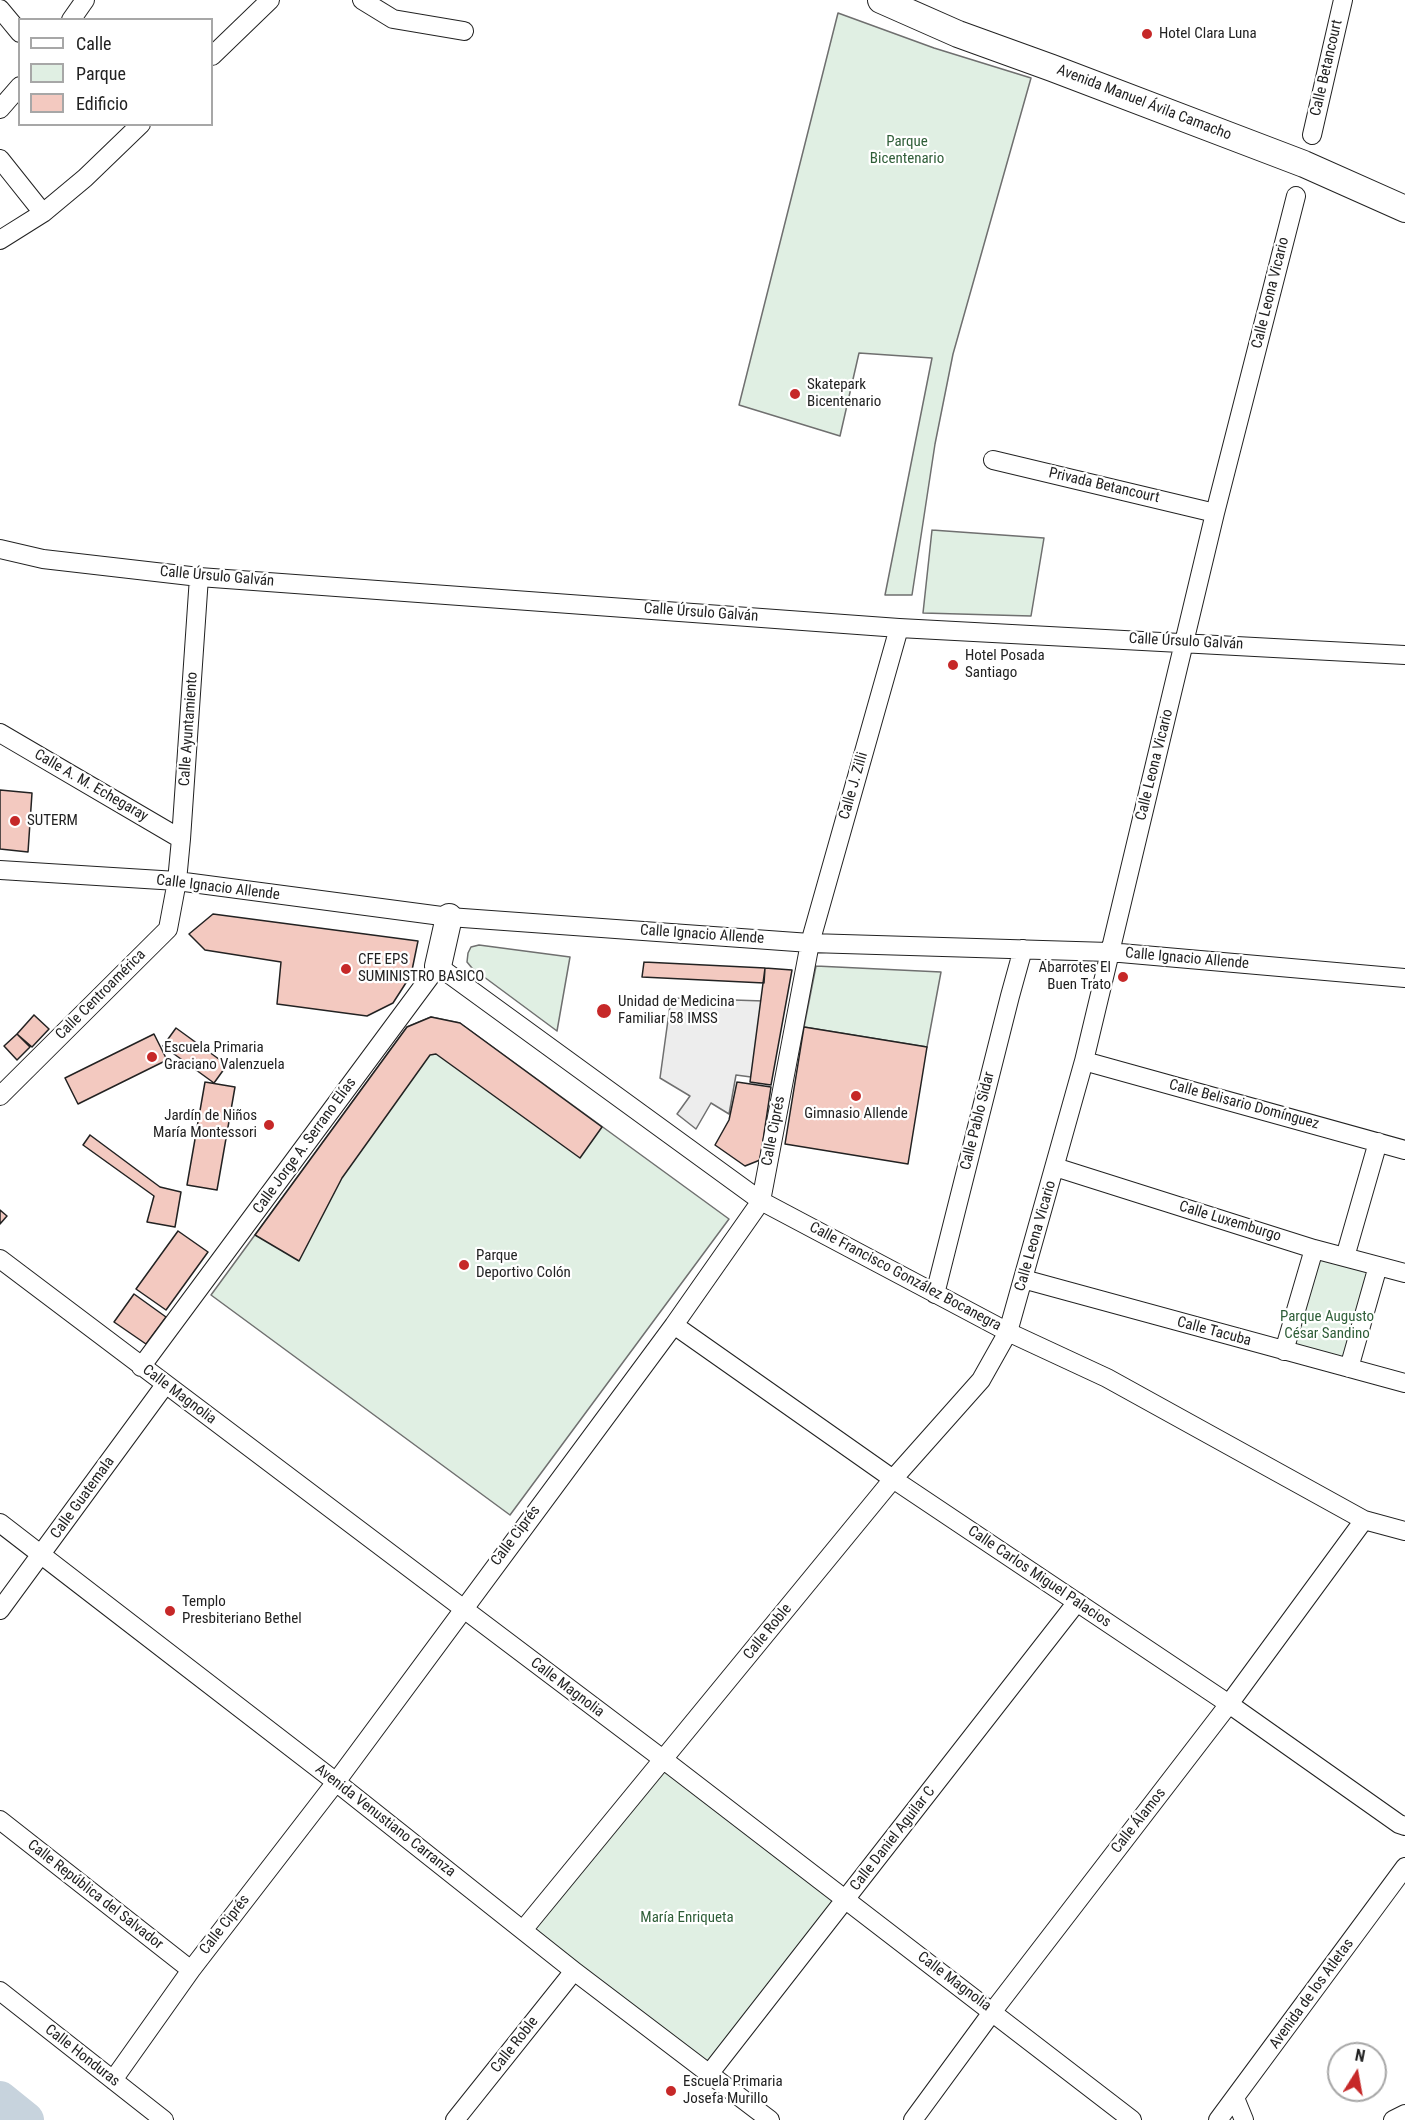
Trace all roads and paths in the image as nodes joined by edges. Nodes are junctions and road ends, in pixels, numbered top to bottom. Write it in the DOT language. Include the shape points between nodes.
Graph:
graph roads {
  1 [pos="86,0"];
  2 [pos="270,0"];
  3 [pos="362,0"];
  4 [pos="881,0"];
  5 [pos="1343,0"];
  6 [pos="0,9"];
  7 [pos="72,18"];
  8 [pos="18,31"];
  9 [pos="464,31"];
  10 [pos="213,55"];
  11 [pos="18,88"];
  12 [pos="0,109"];
  13 [pos="139,126"];
  14 [pos="1312,135"];
  15 [pos="0,159"];
  16 [pos="1296,196"];
  17 [pos="1405,209"];
  18 [pos="43,213"];
  19 [pos="0,240"];
  20 [pos="993,460"];
  21 [pos="1215,513"];
  22 [pos="0,549"];
  23 [pos="199,577"];
  24 [pos="899,628"];
  25 [pos="1185,642"];
  26 [pos="1405,655"];
  27 [pos="0,733"];
  28 [pos="181,840"];
  29 [pos="0,870"];
  30 [pos="177,881"];
  31 [pos="449,917"];
  32 [pos="810,944"];
  33 [pos="1023,949"];
  34 [pos="1109,952"];
  35 [pos="438,966"];
  36 [pos="1405,978"];
  37 [pos="1084,1061"];
  38 [pos="0,1096"];
  39 [pos="1378,1142"];
  40 [pos="1405,1150"];
  41 [pos="1055,1167"];
  42 [pos="761,1202"];
  43 [pos="1314,1249"];
  44 [pos="1345,1257"];
  45 [pos="0,1259"];
  46 [pos="1378,1266"];
  47 [pos="1405,1273"];
  48 [pos="1023,1279"];
  49 [pos="935,1294"];
  50 [pos="674,1325"];
  51 [pos="1008,1332"];
  52 [pos="1284,1351"];
  53 [pos="141,1367"];
  54 [pos="1349,1368"];
  55 [pos="1405,1383"];
  56 [pos="165,1385"];
  57 [pos="893,1479"];
  58 [pos="1364,1520"];
  59 [pos="0,1523"];
  60 [pos="1405,1532"];
  61 [pos="41,1554"];
  62 [pos="1077,1602"];
  63 [pos="462,1609"];
  64 [pos="0,1610"];
  65 [pos="1229,1704"];
  66 [pos="664,1760"];
  67 [pos="336,1782"];
  68 [pos="0,1820"];
  69 [pos="1405,1826"];
  70 [pos="1405,1867"];
  71 [pos="846,1899"];
  72 [pos="522,1930"];
  73 [pos="190,1970"];
  74 [pos="574,1971"];
  75 [pos="0,1991"];
  76 [pos="993,2011"];
  77 [pos="709,2074"];
  78 [pos="113,2080"];
  79 [pos="1235,2098"];
  80 [pos="1405,2114"];
  81 [pos="164,2120"];
  82 [pos="456,2120"];
  83 [pos="770,2120"];
  84 [pos="913,2120"];
  85 [pos="1132,2120"];
  86 [pos="1218,2120"];
  87 [pos="1244,2120"];
  88 [pos="1393,2120"];
  1 -- 7 [label="street"];
  2 -- 10 [label="street"];
  3 -- 9 [label="street" via="393,19"];
  4 -- 17 [label="main road, Avenida Manuel Ávila Camacho" via="958,34 1304,164"];
  5 -- 14 [label="street, Calle Betancourt"];
  6 -- 8 [label="street"];
  11 -- 12 [label="street"];
  13 -- 18 [label="street"];
  15 -- 18 [label="street"];
  16 -- 21 [label="street, Calle Leona Vicario"];
  18 -- 19 [label="street"];
  20 -- 21 [label="street, Privada Betancourt"];
  21 -- 25 [label="street, Calle Leona Vicario"];
  22 -- 23 [label="street, Calle Úrsulo Galván" via="43,559"];
  23 -- 24 [label="street, Calle Úrsulo Galván"];
  23 -- 28 [label="street, Calle Ayuntamiento"];
  24 -- 25 [label="street, Calle Úrsulo Galván"];
  24 -- 32 [label="street, Calle J. Zilli"];
  25 -- 26 [label="street, Calle Úrsulo Galván"];
  25 -- 34 [label="street, Calle Leona Vicario"];
  27 -- 28 [label="street, Calle A. M. Echegaray"];
  28 -- 30 [label="street, Calle Ayuntamiento"];
  29 -- 30 [label="street, Calle Ignacio Allende"];
  30 -- 31 [label="street, Calle Ignacio Allende"];
  30 -- 38 [label="street, Calle Centroamérica" via="168,929"];
  31 -- 32 [label="street, Calle Ignacio Allende"];
  31 -- 35 [label="main road, Calle Jorge A. Serrano Elías"];
  32 -- 33 [label="street, Calle Ignacio Allende"];
  32 -- 42 [label="street, Calle Ciprés"];
  33 -- 34 [label="street, Calle Ignacio Allende"];
  33 -- 49 [label="street, Calle Pablo Sidar"];
  34 -- 36 [label="street, Calle Ignacio Allende"];
  34 -- 37 [label="street, Calle Leona Vicario"];
  35 -- 42 [label="street, Calle Francisco González Bocanegra"];
  35 -- 53 [label="street, Calle Jorge A. Serrano Elías"];
  37 -- 39 [label="street, Calle Belisario Domínguez"];
  37 -- 41 [label="street, Calle Leona Vicario"];
  39 -- 40 [label="street, Calle Belisario Domínguez"];
  39 -- 44 [label="street"];
  41 -- 43 [label="street, Calle Luxemburgo"];
  41 -- 48 [label="street, Calle Leona Vicario"];
  42 -- 49 [label="street, Calle Francisco González Bocanegra"];
  42 -- 50 [label="street, Calle Ciprés"];
  43 -- 44 [label="street, Calle Luxemburgo"];
  43 -- 52 [label="street"];
  44 -- 46 [label="street, Calle Luxemburgo"];
  45 -- 53 [label="street, Calle Magnolia"];
  46 -- 47 [label="street, Calle Luxemburgo"];
  46 -- 54 [label="street"];
  48 -- 51 [label="street, Calle Leona Vicario"];
  48 -- 52 [label="street, Calle Tacuba"];
  49 -- 51 [label="street, Calle Francisco González Bocanegra"];
  50 -- 57 [label="street, Calle Carlos Miguel Palacios"];
  50 -- 63 [label="street, Calle Ciprés"];
  51 -- 57 [label="street, Calle Roble" via="981,1380"];
  51 -- 58 [label="street, Calle Francisco González Bocanegra" via="1107,1378"];
  52 -- 54 [label="street, Calle Tacuba"];
  53 -- 56 [label="street, Calle Magnolia"];
  54 -- 55 [label="street, Calle Tacuba"];
  56 -- 61 [label="street, Calle Guatemala"];
  56 -- 63 [label="street, Calle Magnolia"];
  57 -- 62 [label="street, Calle Carlos Miguel Palacios"];
  57 -- 66 [label="street, Calle Roble"];
  58 -- 60 [label="street, Calle Francisco González Bocanegra"];
  58 -- 65 [label="street, Calle Álamos"];
  59 -- 61 [label="street, Avenida Venustiano Carranza"];
  61 -- 64 [label="street, Calle Guatemala"];
  61 -- 67 [label="street, Avenida Venustiano Carranza"];
  62 -- 65 [label="street, Calle Carlos Miguel Palacios"];
  62 -- 71 [label="street, Calle Daniel Aguilar C"];
  63 -- 66 [label="street, Calle Magnolia"];
  63 -- 67 [label="street, Calle Ciprés"];
  65 -- 69 [label="street, Calle Carlos Miguel Palacios"];
  65 -- 76 [label="street, Calle Álamos"];
  66 -- 71 [label="street, Calle Magnolia"];
  66 -- 72 [label="street, Calle Roble"];
  67 -- 72 [label="street, Avenida Venustiano Carranza"];
  67 -- 73 [label="street, Calle Ciprés"];
  68 -- 73 [label="street, Calle República del Salvador"];
  70 -- 79 [label="street, Avenida de los Atletas"];
  71 -- 76 [label="street, Calle Magnolia"];
  71 -- 77 [label="street, Calle Daniel Aguilar C"];
  72 -- 74 [label="street, Avenida Venustiano Carranza"];
  73 -- 78 [label="street, Calle Ciprés"];
  74 -- 77 [label="street, Avenida Venustiano Carranza"];
  74 -- 82 [label="street, Calle Roble"];
  75 -- 78 [label="street, Calle Honduras"];
  76 -- 84 [label="street, Calle Álamos"];
  76 -- 85 [label="street, Calle Magnolia"];
  77 -- 83 [label="street, Avenida Venustiano Carranza"];
  78 -- 81 [label="street, Calle Honduras"];
  79 -- 86 [label="street, Avenida de los Atletas"];
  79 -- 87 [label="street"];
  80 -- 88 [label="street"];
}
